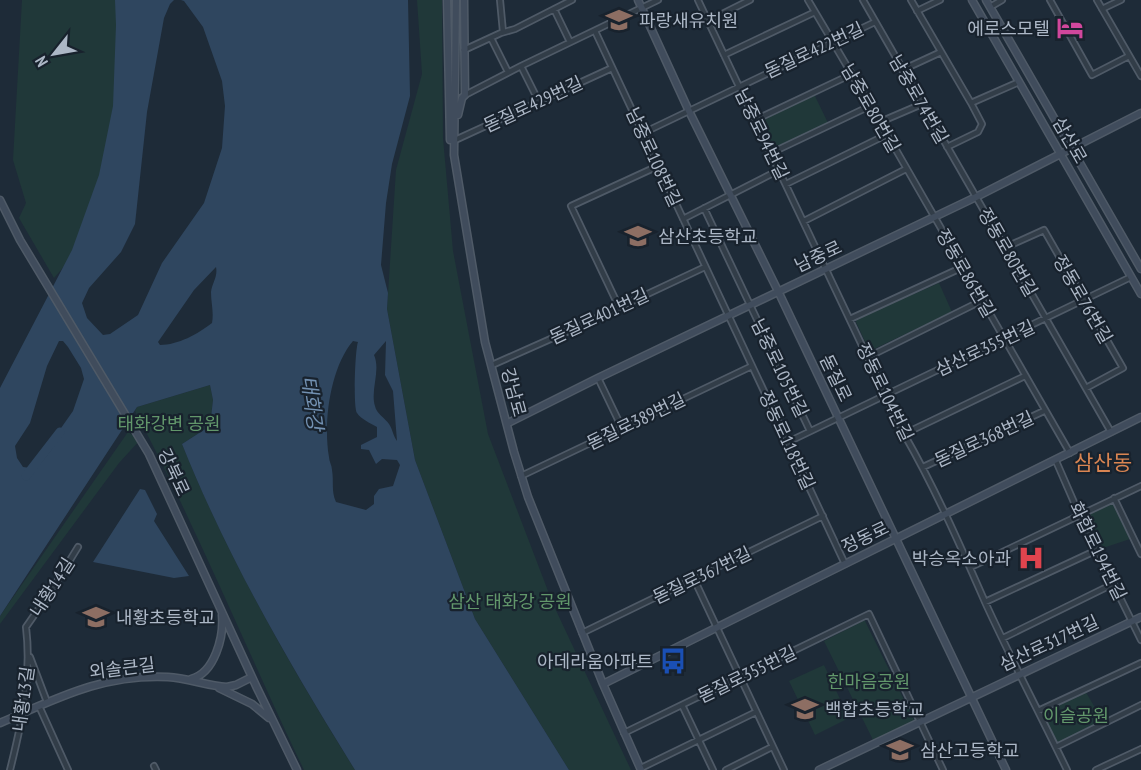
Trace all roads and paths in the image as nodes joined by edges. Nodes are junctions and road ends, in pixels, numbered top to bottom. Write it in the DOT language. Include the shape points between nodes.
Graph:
graph roads {
  1 [pos="447,0"];
  2 [pos="456,0"];
  3 [pos="464,0"];
  4 [pos="500,0"];
  5 [pos="572,0"];
  6 [pos="638,0"];
  7 [pos="658,0"];
  8 [pos="698,0"];
  9 [pos="750,0"];
  10 [pos="808,0"];
  11 [pos="863,0"];
  12 [pos="911,0"];
  13 [pos="940,0"];
  14 [pos="972,0"];
  15 [pos="1002,0"];
  16 [pos="1050,0"];
  17 [pos="1097,0"];
  18 [pos="1121,0"];
  19 [pos="988,3"];
  20 [pos="554,9"];
  21 [pos="641,9"];
  22 [pos="1102,9"];
  23 [pos="917,11"];
  24 [pos="815,12"];
  25 [pos="708,21"];
  26 [pos="874,22"];
  27 [pos="595,31"];
  28 [pos="501,33"];
  29 [pos="491,38"];
  30 [pos="570,42"];
  31 [pos="833,42"];
  32 [pos="464,50"];
  33 [pos="941,52"];
  34 [pos="724,55"];
  35 [pos="1130,56"];
  36 [pos="520,66"];
  37 [pos="612,68"];
  38 [pos="902,70"];
  39 [pos="508,72"];
  40 [pos="852,74"];
  41 [pos="1141,76"];
  42 [pos="1019,82"];
  43 [pos="739,86"];
  44 [pos="465,94"];
  45 [pos="539,102"];
  46 [pos="971,103"];
  47 [pos="922,104"];
  48 [pos="870,106"];
  49 [pos="688,109"];
  50 [pos="1141,113"];
  51 [pos="755,120"];
  52 [pos="880,122"];
  53 [pos="454,128"];
  54 [pos="643,133"];
  55 [pos="886,135"];
  56 [pos="453,141"];
  57 [pos="947,147"];
  58 [pos="1071,148"];
  59 [pos="771,153"];
  60 [pos="1060,154"];
  61 [pos="658,166"];
  62 [pos="906,169"];
  63 [pos="779,170"];
  64 [pos="456,176"];
  65 [pos="786,184"];
  66 [pos="730,194"];
  67 [pos="976,197"];
  68 [pos="0,200"];
  69 [pos="704,208"];
  70 [pos="934,217"];
  71 [pos="683,219"];
  72 [pos="804,221"];
  73 [pos="1004,248"];
  74 [pos="705,267"];
  75 [pos="963,267"];
  76 [pos="826,269"];
  77 [pos="1141,269"];
  78 [pos="1131,277"];
  79 [pos="778,291"];
  80 [pos="1141,294"];
  81 [pos="983,300"];
  82 [pos="1083,300"];
  83 [pos="749,306"];
  84 [pos="619,307"];
  85 [pos="728,316"];
  86 [pos="850,319"];
  87 [pos="1046,320"];
  88 [pos="1004,339"];
  89 [pos="868,357"];
  90 [pos="492,365"];
  91 [pos="752,366"];
  92 [pos="1025,376"];
  93 [pos="598,378"];
  94 [pos="1086,388"];
  95 [pos="886,395"];
  96 [pos="1044,411"];
  97 [pos="1141,417"];
  98 [pos="838,418"];
  99 [pos="508,423"];
  100 [pos="622,428"];
  101 [pos="810,431"];
  102 [pos="1111,432"];
  103 [pos="904,434"];
  104 [pos="788,442"];
  105 [pos="1070,453"];
  106 [pos="1056,461"];
  107 [pos="923,467"];
  108 [pos="521,476"];
  109 [pos="1141,486"];
  110 [pos="1114,498"];
  111 [pos="946,515"];
  112 [pos="823,516"];
  113 [pos="1080,516"];
  114 [pos="896,540"];
  115 [pos="78,547"];
  116 [pos="1097,550"];
  117 [pos="1141,554"];
  118 [pos="845,564"];
  119 [pos="971,567"];
  120 [pos="694,579"];
  121 [pos="1113,584"];
  122 [pos="985,602"];
  123 [pos="221,608"];
  124 [pos="1141,617"];
  125 [pos="1132,621"];
  126 [pos="26,627"];
  127 [pos="718,627"];
  128 [pos="582,633"];
  129 [pos="1003,638"];
  130 [pos="1141,640"];
  131 [pos="29,654"];
  132 [pos="1141,663"];
  133 [pos="1020,674"];
  134 [pos="252,676"];
  135 [pos="740,677"];
  136 [pos="185,679"];
  137 [pos="603,684"];
  138 [pos="210,685"];
  139 [pos="971,697"];
  140 [pos="47,702"];
  141 [pos="682,705"];
  142 [pos="1141,705"];
  143 [pos="39,706"];
  144 [pos="1038,711"];
  145 [pos="756,712"];
  146 [pos="23,713"];
  147 [pos="919,722"];
  148 [pos="0,723"];
  149 [pos="275,725"];
  150 [pos="624,733"];
  151 [pos="699,740"];
  152 [pos="772,747"];
  153 [pos="1056,747"];
  154 [pos="1141,748"];
  155 [pos="641,769"];
  156 [pos="10,770"];
  157 [pos="68,770"];
  158 [pos="297,770"];
  159 [pos="713,770"];
  160 [pos="726,770"];
  161 [pos="784,770"];
  162 [pos="819,770"];
  163 [pos="943,770"];
  164 [pos="1006,770"];
  165 [pos="1067,770"];
  166 [pos="1096,770"];
  1 -- 64 [label="main road" via="449,127"];
  2 -- 53 [label="main road, 강남로"];
  3 -- 32 [label="main road"];
  4 -- 28 [label="street" via="504,28"];
  5 -- 20 [label="street"];
  6 -- 21 [label="main road, 돋질로"];
  7 -- 21 [label="street"];
  8 -- 25 [label="street, 남중로94번길"];
  9 -- 25 [label="street"];
  10 -- 24 [label="street, 남중로80번길"];
  11 -- 26 [label="street, 남중로74번길"];
  12 -- 23 [label="street"];
  13 -- 23 [label="street"];
  14 -- 42 [label="main road, 삼산로"];
  15 -- 19 [label="street"];
  16 -- 35 [label="street" via="1092,75"];
  17 -- 22 [label="street"];
  18 -- 22 [label="street"];
  19 -- 58 [label="main road, 삼산로"];
  20 -- 28 [label="street"];
  20 -- 30 [label="street"];
  21 -- 27 [label="street"];
  21 -- 49 [label="main road, 돋질로"];
  22 -- 35 [label="street"];
  23 -- 33 [label="street"];
  24 -- 31 [label="street, 남중로80번길"];
  24 -- 34 [label="street"];
  25 -- 34 [label="street, 남중로94번길"];
  26 -- 31 [label="street, 돋질로422번길"];
  26 -- 38 [label="street, 남중로74번길"];
  27 -- 30 [label="street"];
  27 -- 37 [label="street, 남중로108번길"];
  28 -- 29 [label="street"];
  29 -- 32 [label="street"];
  29 -- 39 [label="street"];
  30 -- 36 [label="street"];
  31 -- 40 [label="street, 남중로80번길"];
  31 -- 43 [label="street, 돋질로422번길"];
  32 -- 44 [label="main road"];
  33 -- 38 [label="street"];
  33 -- 46 [label="street"];
  34 -- 43 [label="street, 남중로94번길"];
  35 -- 41 [label="street"];
  36 -- 39 [label="street"];
  36 -- 45 [label="street"];
  37 -- 45 [label="street, 돋질로429번길"];
  37 -- 54 [label="street, 남중로108번길"];
  38 -- 47 [label="street, 남중로74번길"];
  39 -- 44 [label="street"];
  40 -- 48 [label="street, 남중로80번길"];
  40 -- 51 [label="street"];
  42 -- 46 [label="street"];
  42 -- 60 [label="main road, 삼산로"];
  43 -- 49 [label="street, 돋질로422번길"];
  43 -- 51 [label="street, 남중로94번길"];
  44 -- 53 [label="main road"];
  45 -- 56 [label="street, 돋질로429번길"];
  46 -- 57 [label="street" via="982,124 978,132"];
  47 -- 52 [label="street"];
  47 -- 57 [label="street, 남중로74번길"];
  48 -- 52 [label="street, 남중로80번길"];
  48 -- 59 [label="street"];
  49 -- 54 [label="street, 돋질로422번길"];
  49 -- 66 [label="main road, 돋질로"];
  50 -- 58 [label="main road, 남중로"];
  51 -- 59 [label="street, 남중로94번길"];
  52 -- 55 [label="street, 남중로80번길"];
  53 -- 56 [label="main road, 강남로"];
  54 -- 61 [label="street, 남중로108번길"];
  55 -- 62 [label="street, 남중로80번길"];
  55 -- 65 [label="street"];
  56 -- 64 [label="main road, 강남로"];
  57 -- 67 [label="street, 남중로74번길"];
  58 -- 60 [label="main road, 남중로"];
  58 -- 77 [label="main road, 삼산로"];
  59 -- 63 [label="street, 남중로94번길"];
  60 -- 67 [label="main road, 남중로"];
  60 -- 78 [label="main road, 삼산로"];
  61 -- 71 [label="street, 남중로108번길"];
  61 -- 84 [label="street" via="571,206"];
  62 -- 70 [label="street, 남중로80번길"];
  62 -- 72 [label="street"];
  63 -- 65 [label="street, 남중로94번길"];
  63 -- 66 [label="street"];
  64 -- 90 [label="main road, 강남로" via="480,321"];
  65 -- 72 [label="street, 남중로94번길"];
  66 -- 69 [label="street"];
  66 -- 79 [label="main road, 돋질로"];
  67 -- 70 [label="main road, 남중로"];
  67 -- 73 [label="street, 정동로80번길"];
  68 -- 123 [label="main road, 강북로" via="20,240 140,435"];
  69 -- 71 [label="street"];
  69 -- 83 [label="street, 남중로105번길"];
  70 -- 75 [label="street, 정동로86번길"];
  70 -- 76 [label="main road, 남중로"];
  71 -- 74 [label="street, 남중로108번길"];
  72 -- 76 [label="street, 남중로94번길"];
  73 -- 82 [label="street, 정동로76번길" via="1044,230"];
  73 -- 87 [label="street, 정동로80번길"];
  74 -- 84 [label="street, 돋질로401번길"];
  74 -- 85 [label="street, 남중로108번길"];
  75 -- 81 [label="street, 정동로86번길"];
  75 -- 86 [label="street"];
  76 -- 79 [label="main road, 남중로"];
  76 -- 86 [label="street, 정동로104번길"];
  78 -- 80 [label="main road, 삼산로"];
  78 -- 82 [label="street, 삼산로355번길"];
  79 -- 83 [label="main road, 남중로"];
  79 -- 98 [label="main road, 돋질로"];
  81 -- 88 [label="street, 정동로86번길"];
  81 -- 89 [label="street"];
  82 -- 87 [label="street, 삼산로355번길"];
  82 -- 94 [label="street, 정동로76번길" via="1123,368"];
  83 -- 85 [label="main road, 남중로"];
  83 -- 101 [label="street, 남중로105번길"];
  84 -- 90 [label="street, 돋질로401번길"];
  85 -- 91 [label="street, 정동로118번길"];
  85 -- 93 [label="main road, 남중로"];
  86 -- 89 [label="street, 정동로104번길"];
  87 -- 88 [label="street, 삼산로355번길"];
  87 -- 94 [label="street, 정동로80번길"];
  88 -- 92 [label="street, 정동로86번길"];
  88 -- 95 [label="street, 삼산로355번길"];
  89 -- 95 [label="street, 정동로104번길"];
  90 -- 99 [label="main road, 강남로"];
  91 -- 100 [label="street, 돋질로389번길"];
  91 -- 104 [label="street, 정동로118번길"];
  92 -- 96 [label="street, 정동로86번길"];
  92 -- 103 [label="street"];
  93 -- 99 [label="main road, 남중로"];
  93 -- 100 [label="street"];
  94 -- 102 [label="street, 정동로80번길"];
  95 -- 98 [label="street, 삼산로355번길"];
  95 -- 103 [label="street, 정동로104번길"];
  96 -- 105 [label="street, 정동로86번길"];
  96 -- 107 [label="street, 돋질로368번길"];
  97 -- 102 [label="main road, 정동로"];
  98 -- 101 [label="street, 삼산로355번길"];
  98 -- 114 [label="main road, 돋질로"];
  99 -- 108 [label="main road, 강남로"];
  100 -- 108 [label="street, 돋질로389번길"];
  101 -- 104 [label="street, 삼산로355번길"];
  102 -- 105 [label="main road, 정동로"];
  103 -- 107 [label="street, 정동로104번길"];
  104 -- 112 [label="street, 정동로118번길"];
  105 -- 106 [label="main road, 정동로"];
  106 -- 111 [label="main road, 정동로"];
  106 -- 113 [label="street, 화합로194번길"];
  107 -- 111 [label="street, 정동로104번길"];
  108 -- 128 [label="main road, 강남로"];
  109 -- 110 [label="street"];
  110 -- 113 [label="street"];
  110 -- 117 [label="street"];
  111 -- 114 [label="main road, 정동로"];
  111 -- 119 [label="street, 정동로104번길"];
  112 -- 118 [label="street, 정동로118번길"];
  112 -- 120 [label="street, 돋질로367번길"];
  113 -- 116 [label="street, 화합로194번길"];
  113 -- 119 [label="street"];
  114 -- 118 [label="main road, 정동로"];
  114 -- 139 [label="main road, 돋질로"];
  115 -- 126 [label="street, 내황14길"];
  116 -- 121 [label="street, 화합로194번길"];
  116 -- 122 [label="street"];
  118 -- 127 [label="main road, 정동로"];
  119 -- 122 [label="street, 정동로104번길"];
  120 -- 127 [label="street"];
  120 -- 128 [label="street, 돋질로367번길"];
  121 -- 125 [label="street, 화합로194번길"];
  121 -- 129 [label="street"];
  122 -- 129 [label="street, 정동로104번길"];
  123 -- 134 [label="main road, 강북로"];
  123 -- 136 [label="main road" via="222,635 216,653 201,675"];
  124 -- 125 [label="main road, 삼산로317번길"];
  125 -- 130 [label="street, 화합로194번길"];
  125 -- 133 [label="main road, 삼산로317번길"];
  126 -- 131 [label="street, 내황13길"];
  127 -- 135 [label="street"];
  127 -- 137 [label="main road, 정동로"];
  128 -- 137 [label="main road, 강남로"];
  129 -- 133 [label="street, 정동로104번길"];
  131 -- 140 [label="street"];
  131 -- 146 [label="street, 내황13길"];
  132 -- 144 [label="street"];
  133 -- 139 [label="main road, 삼산로317번길"];
  133 -- 144 [label="street, 정동로104번길"];
  134 -- 138 [label="main road, 외솔큰길" via="232,686"];
  134 -- 149 [label="main road, 강북로"];
  135 -- 141 [label="street, 돋질로355번길"];
  135 -- 145 [label="street"];
  135 -- 147 [label="street, 돋질로355번길" via="869,615"];
  136 -- 138 [label="main road, 외솔큰길"];
  136 -- 140 [label="main road, 외솔큰길" via="151,677 107,682"];
  137 -- 150 [label="main road, 강남로"];
  138 -- 149 [label="main road" via="252,704"];
  139 -- 147 [label="main road, 삼산로317번길"];
  139 -- 164 [label="main road, 돋질로"];
  140 -- 143 [label="main road, 외솔큰길"];
  141 -- 150 [label="street, 돋질로355번길"];
  141 -- 151 [label="street"];
  142 -- 153 [label="street"];
  143 -- 146 [label="main road, 외솔큰길"];
  143 -- 157 [label="street"];
  144 -- 153 [label="street, 정동로104번길"];
  145 -- 151 [label="street"];
  145 -- 152 [label="street"];
  146 -- 148 [label="main road, 외솔큰길"];
  146 -- 156 [label="street, 내황13길"];
  147 -- 162 [label="main road, 삼산로317번길"];
  147 -- 163 [label="street"];
  149 -- 158 [label="main road, 강북로"];
  150 -- 155 [label="main road, 강남로"];
  151 -- 155 [label="street"];
  151 -- 159 [label="street"];
  152 -- 160 [label="street"];
  152 -- 161 [label="street"];
  153 -- 165 [label="street, 정동로104번길"];
  154 -- 166 [label="street"];
}
